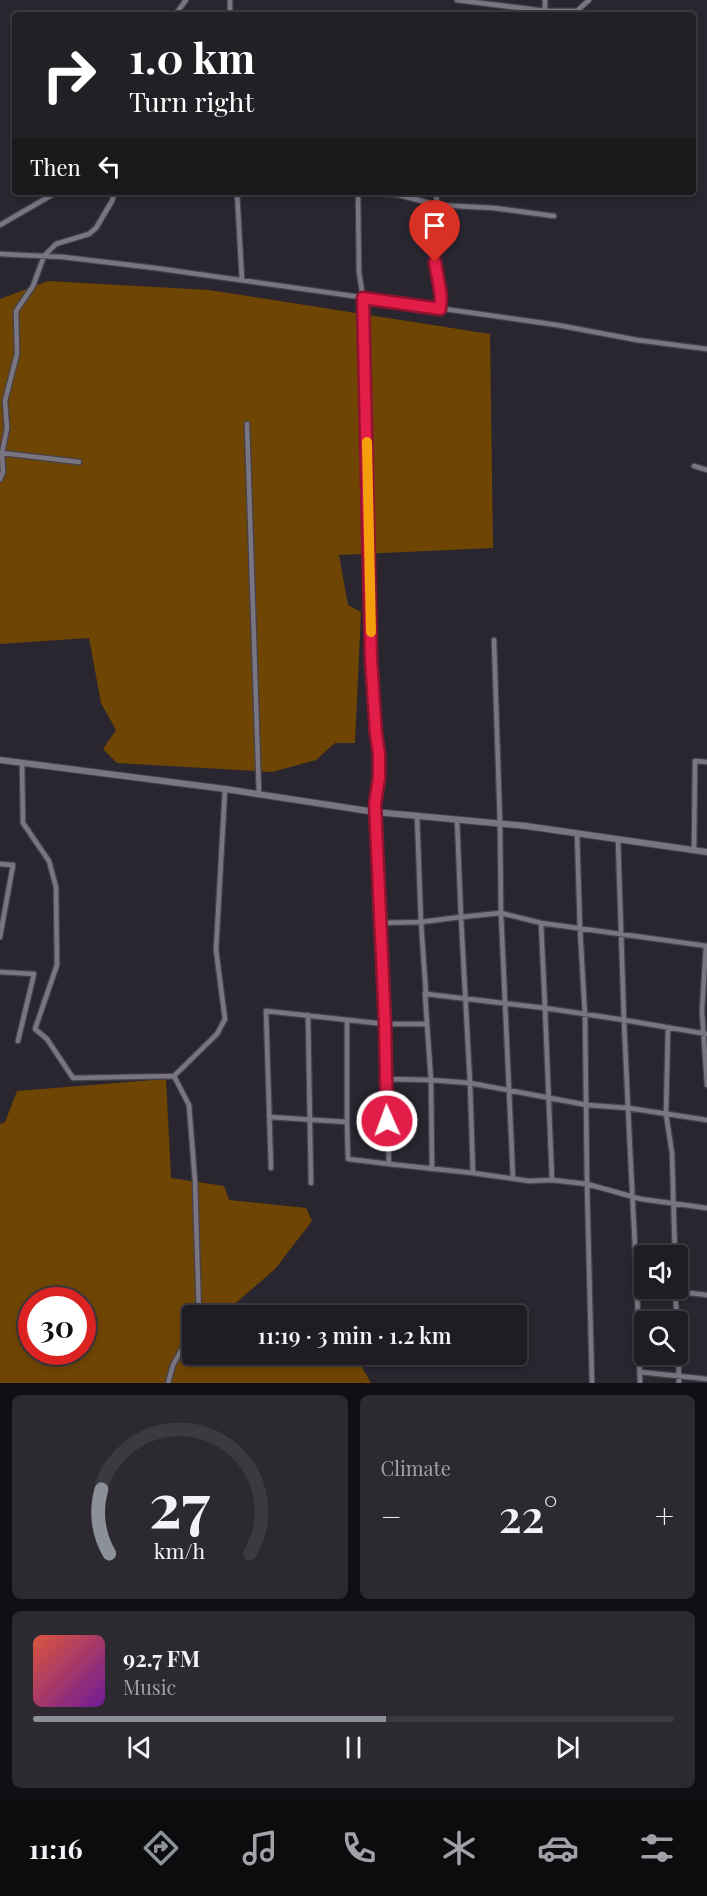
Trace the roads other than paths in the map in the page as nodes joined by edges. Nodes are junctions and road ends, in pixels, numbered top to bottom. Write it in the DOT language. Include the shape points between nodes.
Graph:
graph roads {
  1 [pos="457,0"];
  2 [pos="589,0"];
  3 [pos="538,12"];
  4 [pos="561,12"];
  5 [pos="52,195"];
  6 [pos="114,195"];
  7 [pos="237,195"];
  8 [pos="360,195"];
  9 [pos="399,195"];
  10 [pos="436,195"];
  11 [pos="437,205"];
  12 [pos="554,216"];
  13 [pos="0,225"];
  14 [pos="0,254"];
  15 [pos="44,256"];
  16 [pos="242,280"];
  17 [pos="363,298"];
  18 [pos="440,309"];
  19 [pos="707,349"];
  20 [pos="247,424"];
  21 [pos="1,453"];
  22 [pos="79,462"];
  23 [pos="694,466"];
  24 [pos="707,470"];
  25 [pos="0,479"];
  26 [pos="494,640"];
  27 [pos="0,760"];
  28 [pos="707,762"];
  29 [pos="22,763"];
  30 [pos="225,789"];
  31 [pos="259,795"];
  32 [pos="375,812"];
  33 [pos="417,815"];
  34 [pos="457,819"];
  35 [pos="500,824"];
  36 [pos="577,834"];
  37 [pos="618,840"];
  38 [pos="694,851"];
  39 [pos="707,852"];
  40 [pos="0,864"];
  41 [pos="501,913"];
  42 [pos="461,917"];
  43 [pos="421,922"];
  44 [pos="379,923"];
  45 [pos="541,923"];
  46 [pos="580,929"];
  47 [pos="622,933"];
  48 [pos="0,937"];
  49 [pos="706,946"];
  50 [pos="0,972"];
  51 [pos="465,998"];
  52 [pos="505,1004"];
  53 [pos="544,1008"];
  54 [pos="308,1015"];
  55 [pos="585,1016"];
  56 [pos="347,1020"];
  57 [pos="624,1020"];
  58 [pos="385,1024"];
  59 [pos="427,1024"];
  60 [pos="668,1028"];
  61 [pos="705,1034"];
  62 [pos="18,1041"];
  63 [pos="174,1076"];
  64 [pos="386,1079"];
  65 [pos="431,1080"];
  66 [pos="470,1083"];
  67 [pos="707,1085"];
  68 [pos="509,1090"];
  69 [pos="550,1097"];
  70 [pos="587,1105"];
  71 [pos="628,1108"];
  72 [pos="666,1114"];
  73 [pos="269,1117"];
  74 [pos="309,1119"];
  75 [pos="707,1119"];
  76 [pos="347,1122"];
  77 [pos="389,1164"];
  78 [pos="270,1168"];
  79 [pos="432,1168"];
  80 [pos="472,1173"];
  81 [pos="513,1178"];
  82 [pos="552,1180"];
  83 [pos="311,1183"];
  84 [pos="587,1184"];
  85 [pos="632,1195"];
  86 [pos="674,1205"];
  87 [pos="707,1209"];
  88 [pos="635,1245"];
  89 [pos="675,1245"];
  90 [pos="688,1292"];
  91 [pos="707,1295"];
  92 [pos="637,1299"];
  93 [pos="199,1305"];
  94 [pos="182,1349"];
  95 [pos="679,1365"];
  96 [pos="640,1372"];
  97 [pos="680,1376"];
  98 [pos="707,1379"];
  99 [pos="168,1383"];
  100 [pos="592,1383"];
  101 [pos="640,1383"];
  102 [pos="679,1383"];
  1 -- 3 [label="street"];
  2 -- 4 [label="street" via="577,11"];
  5 -- 13 [label="street"];
  6 -- 15 [label="street" via="96,228 56,244"];
  7 -- 16 [label="street"];
  8 -- 17 [label="street" via="359,272"];
  9 -- 11 [label="street"];
  10 -- 11 [label="street"];
  11 -- 12 [label="street"];
  11 -- 18 [label="street" via="433,231"];
  14 -- 15 [label="street"];
  15 -- 16 [label="street"];
  15 -- 21 [label="street" via="33,285 16,311 17,354 5,401 7,428"];
  16 -- 17 [label="street"];
  17 -- 18 [label="street"];
  17 -- 32 [label="street" via="371,659 379,754"];
  18 -- 19 [label="street"];
  20 -- 31 [label="street"];
  21 -- 22 [label="street"];
  21 -- 25 [label="street"];
  23 -- 24 [label="street"];
  26 -- 35 [label="street"];
  27 -- 29 [label="street"];
  28 -- 38 [label="street" via="695,761"];
  29 -- 30 [label="street"];
  29 -- 63 [label="street" via="23,823 50,861 56,887 57,965 35,1029 47,1039 73,1078"];
  30 -- 31 [label="street"];
  30 -- 63 [label="street" via="216,950 225,1019 217,1035"];
  31 -- 32 [label="street"];
  32 -- 33 [label="street"];
  32 -- 44 [label="street"];
  33 -- 34 [label="street"];
  33 -- 43 [label="street"];
  34 -- 35 [label="street"];
  34 -- 42 [label="street"];
  35 -- 36 [label="street"];
  35 -- 41 [label="street"];
  36 -- 37 [label="street"];
  36 -- 46 [label="street"];
  37 -- 38 [label="street"];
  37 -- 47 [label="street"];
  38 -- 39 [label="street"];
  40 -- 48 [label="street" via="13,865"];
  41 -- 42 [label="street"];
  41 -- 45 [label="street"];
  41 -- 52 [label="street"];
  42 -- 43 [label="street"];
  42 -- 51 [label="street"];
  43 -- 44 [label="street"];
  43 -- 51 [label="street" via="426,994"];
  43 -- 59 [label="street"];
  44 -- 58 [label="street"];
  45 -- 46 [label="street"];
  45 -- 53 [label="street"];
  46 -- 47 [label="street"];
  46 -- 55 [label="street"];
  47 -- 49 [label="street"];
  47 -- 57 [label="street"];
  49 -- 61 [label="street" via="702,1011"];
  50 -- 62 [label="street" via="34,974"];
  51 -- 52 [label="street"];
  51 -- 66 [label="street"];
  52 -- 53 [label="street"];
  52 -- 68 [label="street"];
  53 -- 55 [label="street"];
  53 -- 69 [label="street"];
  54 -- 56 [label="street"];
  54 -- 73 [label="street" via="266,1011"];
  54 -- 74 [label="street"];
  55 -- 57 [label="street"];
  55 -- 70 [label="street"];
  56 -- 58 [label="street"];
  56 -- 76 [label="street"];
  57 -- 60 [label="street"];
  57 -- 71 [label="street"];
  58 -- 59 [label="street"];
  58 -- 64 [label="street"];
  59 -- 65 [label="street"];
  60 -- 61 [label="street"];
  60 -- 72 [label="street"];
  61 -- 67 [label="street"];
  63 -- 93 [label="street" via="189,1105"];
  64 -- 65 [label="street"];
  64 -- 77 [label="street"];
  65 -- 66 [label="street"];
  65 -- 79 [label="street"];
  66 -- 68 [label="street"];
  66 -- 80 [label="street"];
  68 -- 69 [label="street"];
  68 -- 81 [label="street"];
  69 -- 70 [label="street"];
  69 -- 82 [label="street"];
  70 -- 71 [label="street"];
  70 -- 84 [label="street"];
  71 -- 72 [label="street"];
  71 -- 85 [label="street"];
  72 -- 75 [label="street"];
  72 -- 86 [label="street"];
  73 -- 74 [label="street"];
  73 -- 78 [label="street"];
  74 -- 76 [label="street"];
  74 -- 83 [label="street"];
  76 -- 77 [label="street" via="348,1159"];
  77 -- 79 [label="street"];
  79 -- 80 [label="street"];
  80 -- 81 [label="street"];
  81 -- 82 [label="street"];
  82 -- 84 [label="street"];
  84 -- 85 [label="street"];
  84 -- 100 [label="street"];
  85 -- 86 [label="street"];
  85 -- 88 [label="street"];
  86 -- 87 [label="street"];
  86 -- 89 [label="street"];
  90 -- 91 [label="street"];
  92 -- 96 [label="street"];
  94 -- 99 [label="street"];
  95 -- 97 [label="street"];
  96 -- 97 [label="street"];
  96 -- 101 [label="street"];
  97 -- 98 [label="street"];
  97 -- 102 [label="street"];
}
